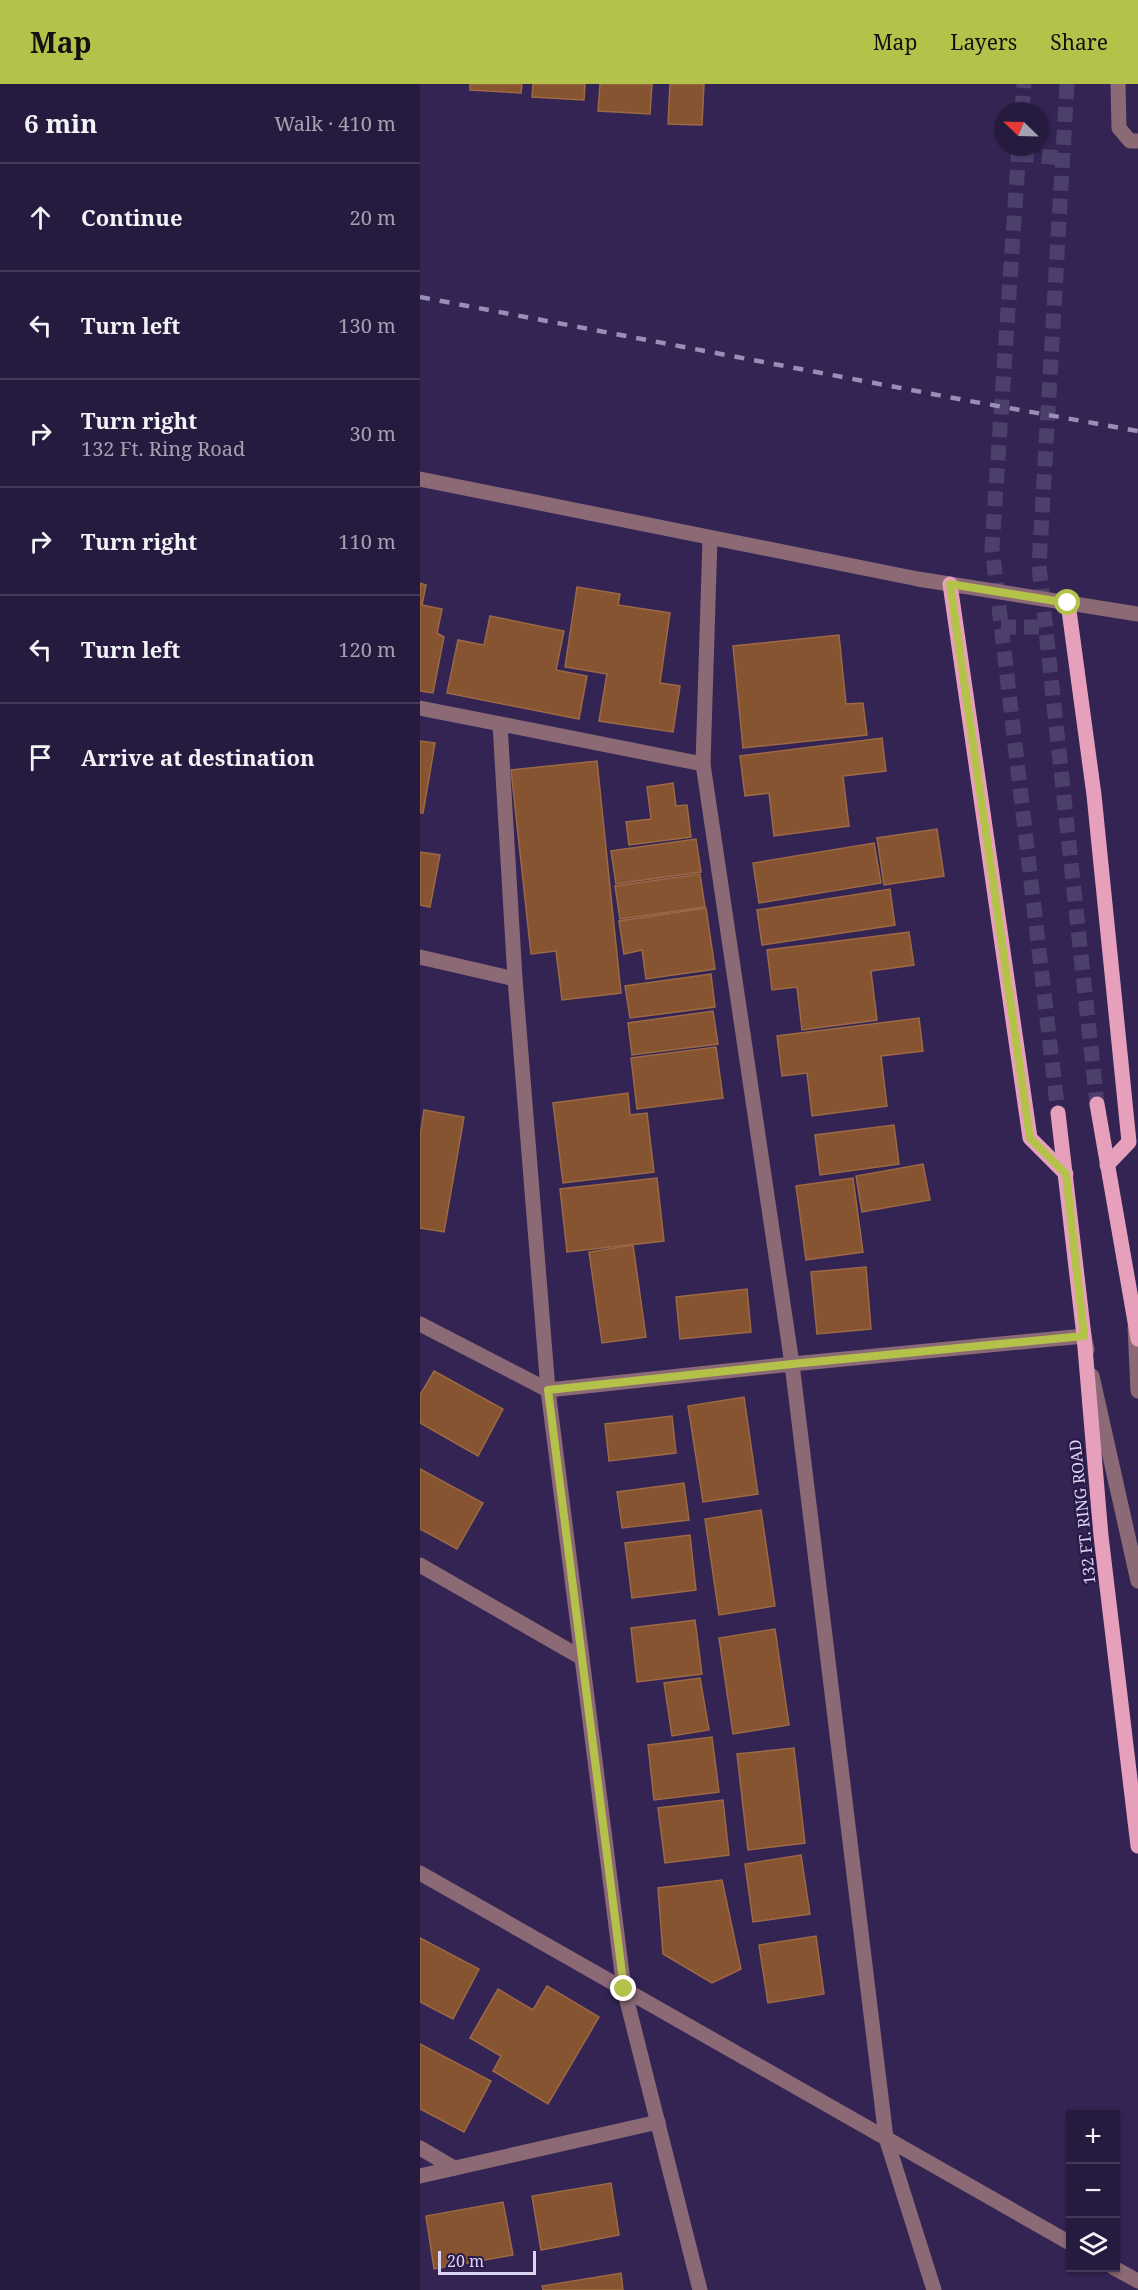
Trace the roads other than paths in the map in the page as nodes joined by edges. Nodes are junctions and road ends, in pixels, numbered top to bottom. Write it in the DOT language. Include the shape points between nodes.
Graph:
graph roads {
  1 [pos="1118,84"];
  2 [pos="1138,141"];
  3 [pos="420,479"];
  4 [pos="710,538"];
  5 [pos="950,584"];
  6 [pos="1068,603"];
  7 [pos="1138,614"];
  8 [pos="420,708"];
  9 [pos="500,724"];
  10 [pos="703,764"];
  11 [pos="420,957"];
  12 [pos="515,979"];
  13 [pos="1097,1104"];
  14 [pos="1058,1113"];
  15 [pos="1107,1165"];
  16 [pos="1066,1174"];
  17 [pos="1135,1321"];
  18 [pos="420,1324"];
  19 [pos="1084,1336"];
  20 [pos="1138,1339"];
  21 [pos="792,1364"];
  22 [pos="548,1390"];
  23 [pos="1138,1391"];
  24 [pos="420,1565"];
  25 [pos="1138,1581"];
  26 [pos="582,1658"];
  27 [pos="1138,1846"];
  28 [pos="420,1873"];
  29 [pos="624,1989"];
  30 [pos="658,2122"];
  31 [pos="886,2138"];
  32 [pos="420,2148"];
  33 [pos="454,2168"];
  34 [pos="420,2176"];
  35 [pos="1066,2240"];
  36 [pos="1120,2271"];
  37 [pos="1138,2281"];
  38 [pos="700,2290"];
  39 [pos="934,2290"];
  1 -- 2 [label="street" via="1119,128 1130,141"];
  3 -- 4 [label="street"];
  4 -- 5 [label="street"];
  4 -- 10 [label="street"];
  5 -- 6 [label="street"];
  5 -- 16 [label="main road" via="1030,1138"];
  6 -- 7 [label="street"];
  6 -- 15 [label="main road" via="1094,795 1129,1142"];
  8 -- 9 [label="street"];
  9 -- 10 [label="street"];
  9 -- 12 [label="street"];
  10 -- 21 [label="street"];
  11 -- 12 [label="street"];
  12 -- 22 [label="street"];
  13 -- 15 [label="main road"];
  14 -- 16 [label="main road, 132 FT. RING ROAD"];
  15 -- 17 [label="main road"];
  16 -- 19 [label="main road, 132 FT. RING ROAD"];
  17 -- 20 [label="main road"];
  17 -- 23 [label="street"];
  18 -- 22 [label="street"];
  19 -- 21 [label="street"];
  19 -- 25 [label="street"];
  19 -- 27 [label="main road, 132 FT. RING ROAD" via="1101,1536"];
  21 -- 22 [label="street"];
  21 -- 31 [label="street"];
  22 -- 26 [label="street"];
  24 -- 26 [label="street"];
  26 -- 29 [label="street"];
  28 -- 29 [label="street"];
  29 -- 30 [label="street"];
  29 -- 31 [label="street"];
  30 -- 33 [label="street"];
  30 -- 38 [label="street"];
  31 -- 35 [label="street"];
  31 -- 39 [label="street"];
  32 -- 33 [label="street"];
  33 -- 34 [label="street"];
  36 -- 37 [label="street"];
}
